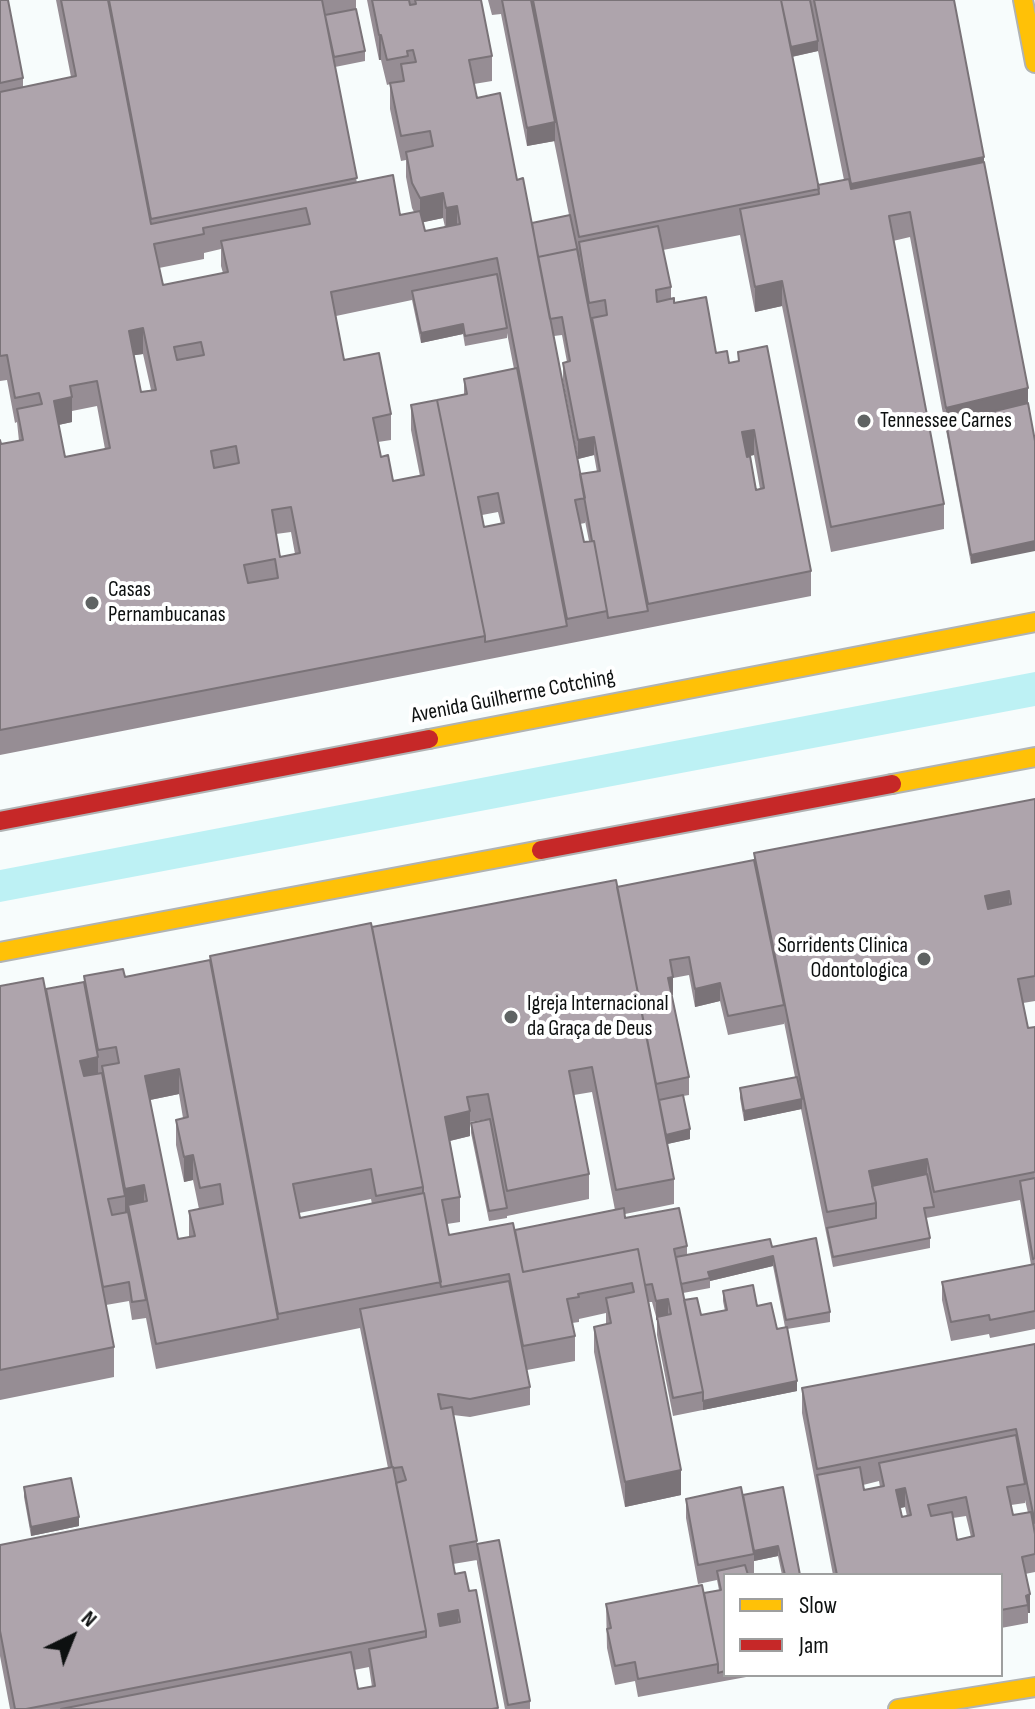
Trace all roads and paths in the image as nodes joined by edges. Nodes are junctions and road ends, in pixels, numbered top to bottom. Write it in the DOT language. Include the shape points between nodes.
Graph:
graph roads {
  1 [pos="1023,0"];
  2 [pos="1035,63"];
  3 [pos="1035,622"];
  4 [pos="1035,757"];
  5 [pos="0,821"];
  6 [pos="0,952"];
  7 [pos="1035,1687"];
  8 [pos="898,1709"];
  1 -- 2 [label="main road"];
  3 -- 5 [label="main road, Avenida Guilherme Cotching"];
  4 -- 6 [label="main road"];
  7 -- 8 [label="main road"];
}
